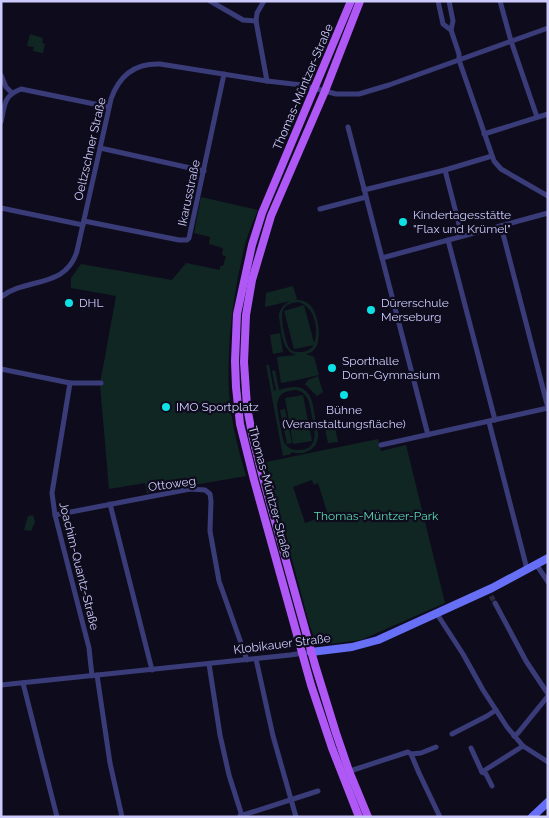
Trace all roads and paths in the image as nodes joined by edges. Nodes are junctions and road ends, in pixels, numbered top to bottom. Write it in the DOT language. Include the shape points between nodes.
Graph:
graph roads {
  1 [pos="210,1"];
  2 [pos="264,1"];
  3 [pos="351,1"];
  4 [pos="360,1"];
  5 [pos="438,1"];
  6 [pos="449,1"];
  7 [pos="500,1"];
  8 [pos="256,22"];
  9 [pos="548,28"];
  10 [pos="451,30"];
  11 [pos="511,41"];
  12 [pos="459,60"];
  13 [pos="224,74"];
  14 [pos="1,75"];
  15 [pos="267,81"];
  16 [pos="315,88"];
  17 [pos="325,91"];
  18 [pos="12,93"];
  19 [pos="109,107"];
  20 [pos="548,114"];
  21 [pos="537,117"];
  22 [pos="1,122"];
  23 [pos="348,127"];
  24 [pos="484,134"];
  25 [pos="100,148"];
  26 [pos="492,156"];
  27 [pos="445,170"];
  28 [pos="204,171"];
  29 [pos="365,194"];
  30 [pos="548,196"];
  31 [pos="1,208"];
  32 [pos="320,208"];
  33 [pos="548,214"];
  34 [pos="83,223"];
  35 [pos="501,226"];
  36 [pos="462,236"];
  37 [pos="448,240"];
  38 [pos="382,258"];
  39 [pos="2,295"];
  40 [pos="1,369"];
  41 [pos="70,383"];
  42 [pos="101,383"];
  43 [pos="548,408"];
  44 [pos="492,421"];
  45 [pos="428,435"];
  46 [pos="381,444"];
  47 [pos="110,504"];
  48 [pos="55,515"];
  49 [pos="548,558"];
  50 [pos="536,564"];
  51 [pos="527,569"];
  52 [pos="548,582"];
  53 [pos="495,603"];
  54 [pos="437,614"];
  55 [pos="311,652"];
  56 [pos="302,653"];
  57 [pos="256,659"];
  58 [pos="248,660"];
  59 [pos="209,664"];
  60 [pos="152,670"];
  61 [pos="94,675"];
  62 [pos="23,683"];
  63 [pos="1,685"];
  64 [pos="548,695"];
  65 [pos="496,710"];
  66 [pos="452,734"];
  67 [pos="514,736"];
  68 [pos="523,746"];
  69 [pos="436,747"];
  70 [pos="471,748"];
  71 [pos="410,753"];
  72 [pos="548,762"];
  73 [pos="353,770"];
  74 [pos="482,772"];
  75 [pos="492,786"];
  76 [pos="318,791"];
  77 [pos="290,800"];
  78 [pos="548,802"];
  79 [pos="240,816"];
  80 [pos="56,817"];
  81 [pos="122,817"];
  82 [pos="296,817"];
  83 [pos="359,817"];
  84 [pos="368,817"];
  85 [pos="440,817"];
  86 [pos="532,817"];
  1 -- 8 [label="street" via="243,20"];
  2 -- 8 [label="street"];
  3 -- 16 [label="main road, Thomas-Müntzer-Straße"];
  4 -- 17 [label="main road, Thomas-Müntzer-Straße"];
  5 -- 10 [label="street" via="443,24"];
  6 -- 10 [label="street" via="453,21"];
  7 -- 11 [label="street"];
  8 -- 15 [label="street"];
  9 -- 11 [label="street, Oeltzschner Straße"];
  10 -- 12 [label="street"];
  11 -- 12 [label="street, Oeltzschner Straße"];
  11 -- 21 [label="street"];
  12 -- 17 [label="street, Oeltzschner Straße" via="363,93"];
  12 -- 24 [label="street"];
  13 -- 15 [label="street, Oeltzschner Straße"];
  13 -- 19 [label="street, Oeltzschner Straße" via="160,64 144,65 121,80"];
  13 -- 28 [label="street, Ikarusstraße"];
  14 -- 18 [label="street"];
  15 -- 16 [label="street, Oeltzschner Straße"];
  16 -- 17 [label="street, Oeltzschner Straße"];
  16 -- 56 [label="main road, Thomas-Müntzer-Straße" via="262,213 252,246 240,297 235,361 240,424"];
  17 -- 55 [label="main road, Thomas-Müntzer-Straße" via="271,216 249,296 244,362 248,415 262,478"];
  18 -- 19 [label="street" via="21,90"];
  18 -- 22 [label="street" via="6,100"];
  19 -- 25 [label="street, Oeltzschner Straße"];
  20 -- 21 [label="street"];
  21 -- 24 [label="street"];
  23 -- 29 [label="street"];
  24 -- 26 [label="street"];
  25 -- 28 [label="street"];
  25 -- 34 [label="street, Oeltzschner Straße"];
  26 -- 27 [label="street"];
  26 -- 30 [label="street" via="500,169"];
  27 -- 29 [label="street"];
  27 -- 36 [label="street"];
  28 -- 34 [label="street, Ikarusstraße" via="187,240"];
  29 -- 32 [label="street"];
  29 -- 38 [label="street"];
  31 -- 34 [label="street"];
  33 -- 35 [label="street"];
  34 -- 39 [label="street, Oeltzschner Straße" via="76,256 64,272"];
  35 -- 36 [label="street"];
  35 -- 43 [label="street"];
  36 -- 37 [label="street"];
  37 -- 38 [label="street"];
  37 -- 44 [label="street"];
  38 -- 45 [label="street"];
  40 -- 41 [label="street"];
  41 -- 42 [label="street"];
  41 -- 48 [label="street, Joachim-Quantz-Straße" via="52,493"];
  43 -- 44 [label="street"];
  44 -- 45 [label="street"];
  44 -- 51 [label="street"];
  45 -- 46 [label="street"];
  47 -- 48 [label="street, Ottoweg"];
  47 -- 58 [label="street, Ottoweg" via="190,489 205,490 210,494 210,531 219,582"];
  47 -- 60 [label="street"];
  48 -- 61 [label="street, Joachim-Quantz-Straße"];
  49 -- 50 [label="street, Klobikauer Straße"];
  50 -- 51 [label="street, Klobikauer Straße"];
  50 -- 52 [label="street"];
  51 -- 54 [label="street, Klobikauer Straße" via="490,593"];
  53 -- 64 [label="street" via="526,662"];
  54 -- 55 [label="street, Klobikauer Straße" via="365,644"];
  54 -- 65 [label="street"];
  55 -- 56 [label="street, Klobikauer Straße"];
  55 -- 84 [label="main road, Thomas-Müntzer-Straße" via="339,744"];
  56 -- 57 [label="street, Klobikauer Straße"];
  56 -- 83 [label="main road, Thomas-Müntzer-Straße" via="332,748"];
  57 -- 58 [label="street, Klobikauer Straße"];
  57 -- 77 [label="street"];
  58 -- 59 [label="street, Klobikauer Straße"];
  59 -- 60 [label="street, Klobikauer Straße"];
  59 -- 79 [label="street" via="220,735"];
  60 -- 61 [label="street, Klobikauer Straße"];
  61 -- 62 [label="street, Klobikauer Straße"];
  61 -- 81 [label="street, Joachim-Quantz-Straße"];
  62 -- 63 [label="street, Klobikauer Straße"];
  62 -- 80 [label="street"];
  64 -- 67 [label="street"];
  65 -- 66 [label="street"];
  65 -- 67 [label="street"];
  67 -- 68 [label="street"];
  68 -- 72 [label="street"];
  68 -- 74 [label="street"];
  69 -- 71 [label="street"];
  70 -- 74 [label="street"];
  71 -- 73 [label="street"];
  71 -- 85 [label="street"];
  74 -- 75 [label="street"];
  76 -- 77 [label="street"];
  77 -- 79 [label="street"];
  77 -- 82 [label="street"];
  78 -- 86 [label="street"];
}
